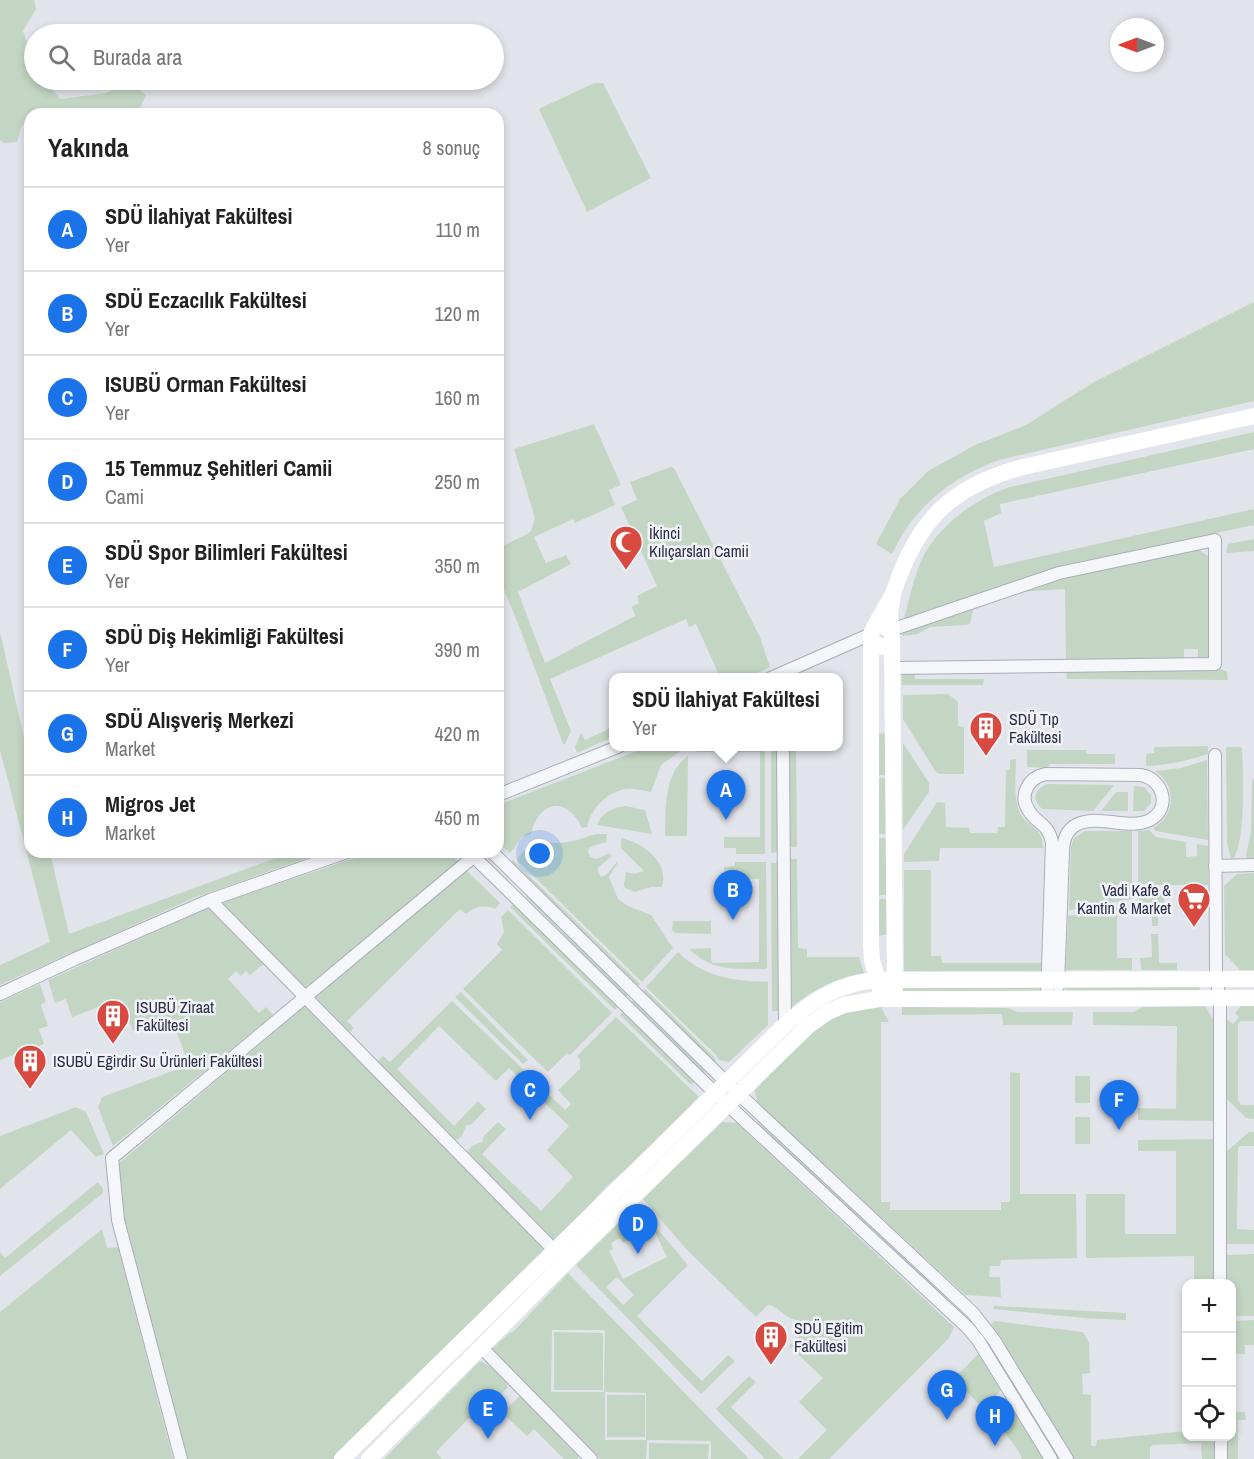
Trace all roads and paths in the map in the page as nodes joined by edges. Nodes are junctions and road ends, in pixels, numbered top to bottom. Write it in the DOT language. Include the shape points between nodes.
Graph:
graph roads {
  1 [pos="1254,416"];
  2 [pos="880,634"];
  3 [pos="893,668"];
  4 [pos="783,673"];
  5 [pos="871,690"];
  6 [pos="893,690"];
  7 [pos="610,751"];
  8 [pos="783,751"];
  9 [pos="1215,755"];
  10 [pos="504,793"];
  11 [pos="1068,833"];
  12 [pos="1050,834"];
  13 [pos="330,858"];
  14 [pos="469,858"];
  15 [pos="478,858"];
  16 [pos="498,858"];
  17 [pos="1254,865"];
  18 [pos="1215,866"];
  19 [pos="210,900"];
  20 [pos="871,945"];
  21 [pos="895,945"];
  22 [pos="1053,979"];
  23 [pos="1217,979"];
  24 [pos="1254,979"];
  25 [pos="877,980"];
  26 [pos="895,980"];
  27 [pos="0,994"];
  28 [pos="305,997"];
  29 [pos="1220,998"];
  30 [pos="1254,998"];
  31 [pos="890,999"];
  32 [pos="1053,999"];
  33 [pos="784,1025"];
  34 [pos="726,1094"];
  35 [pos="560,1256"];
  36 [pos="1220,1279"];
  37 [pos="481,1347"];
  38 [pos="1221,1441"];
  39 [pos="180,1459"];
  40 [pos="342,1459"];
  41 [pos="369,1459"];
  42 [pos="591,1459"];
  43 [pos="1051,1459"];
  44 [pos="1067,1459"];
  45 [pos="1221,1459"];
  1 -- 2 [label="street" via="1023,467 985,479 952,499 924,527 904,560 890,615"];
  2 -- 3 [label="street"];
  2 -- 3 [label="street" via="1051,575 1215,540 1215,664"];
  2 -- 4 [label="street"];
  2 -- 5 [label="street"];
  3 -- 6 [label="street"];
  5 -- 6 [label="street"];
  5 -- 20 [label="street"];
  6 -- 21 [label="street"];
  7 -- 10 [label="street"];
  8 -- 33 [label="street"];
  9 -- 18 [label="street"];
  11 -- 12 [label="street"];
  11 -- 12 [label="street" via="1085,822 1149,820 1162,807 1160,788 1141,775 1039,775 1027,786 1024,801"];
  11 -- 22 [label="street"];
  12 -- 22 [label="street"];
  13 -- 19 [label="street"];
  14 -- 28 [label="street"];
  15 -- 34 [label="street"];
  16 -- 34 [label="street"];
  17 -- 18 [label="street"];
  18 -- 23 [label="street"];
  19 -- 27 [label="street"];
  19 -- 28 [label="street"];
  20 -- 21 [label="street"];
  20 -- 25 [label="street"];
  21 -- 26 [label="street"];
  22 -- 23 [label="street"];
  22 -- 26 [label="street"];
  22 -- 32 [label="street"];
  23 -- 24 [label="street"];
  23 -- 29 [label="street"];
  25 -- 26 [label="street"];
  25 -- 31 [label="street"];
  25 -- 33 [label="street" via="828,993"];
  26 -- 31 [label="street"];
  28 -- 35 [label="street"];
  28 -- 39 [label="street" via="111,1160 118,1220"];
  29 -- 30 [label="street"];
  29 -- 32 [label="street"];
  29 -- 36 [label="street"];
  31 -- 32 [label="street"];
  31 -- 34 [label="street" via="850,1003 818,1018"];
  33 -- 34 [label="street"];
  34 -- 35 [label="street"];
  34 -- 43 [label="street" via="967,1327"];
  34 -- 44 [label="street" via="979,1319"];
  35 -- 37 [label="street"];
  35 -- 40 [label="street"];
  37 -- 41 [label="street"];
  37 -- 42 [label="street"];
  38 -- 45 [label="street"];
}
